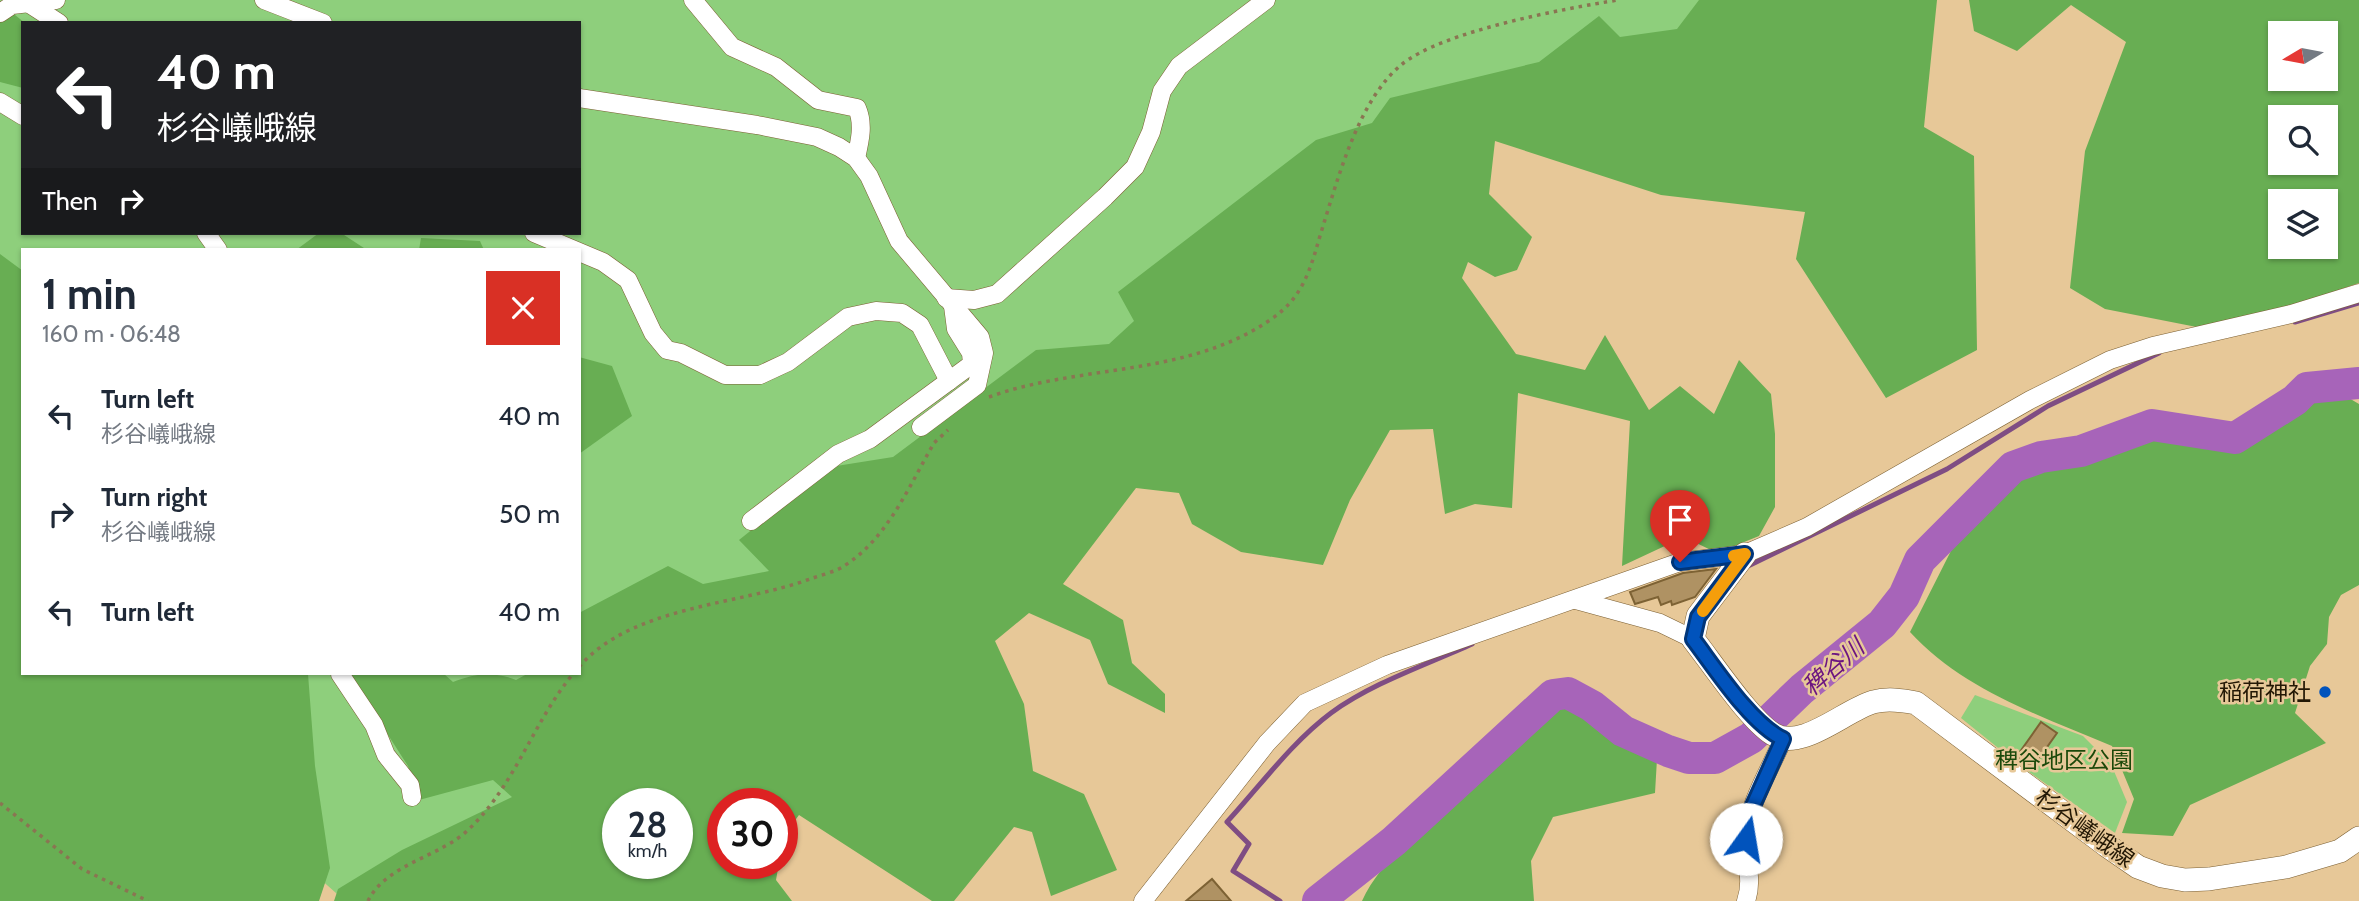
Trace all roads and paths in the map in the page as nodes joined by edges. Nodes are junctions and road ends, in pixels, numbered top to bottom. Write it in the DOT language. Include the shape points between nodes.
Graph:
graph roads {
  1 [pos="56,0"];
  2 [pos="264,0"];
  3 [pos="693,0"];
  4 [pos="1266,0"];
  5 [pos="1618,0"];
  6 [pos="28,3"];
  7 [pos="0,13"];
  8 [pos="56,21"];
  9 [pos="318,21"];
  10 [pos="581,98"];
  11 [pos="0,102"];
  12 [pos="21,115"];
  13 [pos="856,158"];
  14 [pos="540,235"];
  15 [pos="575,248"];
  16 [pos="581,251"];
  17 [pos="2359,293"];
  18 [pos="951,307"];
  19 [pos="928,337"];
  20 [pos="949,382"];
  21 [pos="982,401"];
  22 [pos="954,425"];
  23 [pos="921,426"];
  24 [pos="751,521"];
  25 [pos="1745,554"];
  26 [pos="1576,600"];
  27 [pos="1693,639"];
  28 [pos="581,665"];
  29 [pos="341,675"];
  30 [pos="572,675"];
  31 [pos="1777,736"];
  32 [pos="412,797"];
  33 [pos="0,803"];
  34 [pos="2359,838"];
  35 [pos="148,901"];
  36 [pos="368,901"];
  37 [pos="1143,901"];
  38 [pos="1746,901"];
  1 -- 6 [label="street"];
  2 -- 9 [label="street"];
  3 -- 13 [label="street" via="732,47 776,67 818,100 857,108 861,138"];
  4 -- 18 [label="street" via="1179,66 1162,91 1135,167 1105,197 998,294"];
  5 -- 21 [label="path" via="1467,34 1424,49 1400,66 1378,91 1353,137 1304,286 1269,321 1207,349 1161,362 1030,386"];
  6 -- 7 [label="street"];
  6 -- 8 [label="street"];
  10 -- 13 [label="street" via="817,137"];
  11 -- 12 [label="street"];
  13 -- 18 [label="street" via="899,241"];
  14 -- 15 [label="street"];
  16 -- 19 [label="street" via="628,280 653,333 667,350 725,375 760,375 788,362 848,317 876,311 902,313 920,324"];
  17 -- 25 [label="street" via="2110,360 2029,400 1807,527"];
  18 -- 19 [label="street"];
  18 -- 20 [label="street" via="972,364"];
  18 -- 23 [label="street" via="980,337 984,353 977,385"];
  19 -- 20 [label="street"];
  20 -- 24 [label="street" via="870,439 838,454"];
  22 -- 28 [label="path" via="934,443 876,540 843,567 775,592 654,620 617,638"];
  25 -- 26 [label="street" via="1680,562"];
  25 -- 27 [label="main road" via="1698,617"];
  26 -- 27 [label="street" via="1660,623"];
  26 -- 37 [label="street" via="1387,665 1305,704 1267,743"];
  27 -- 31 [label="main road"];
  29 -- 32 [label="street" via="374,725 386,755 410,785"];
  30 -- 36 [label="path" via="486,813 461,837 382,883"];
  31 -- 34 [label="main road, 杉谷嶬峨線" via="1803,737 1872,702 1916,703 2138,867 2185,880 2286,867 2340,851"];
  31 -- 38 [label="street" via="1751,810 1746,839 1751,885"];
  33 -- 35 [label="path" via="82,869"];
}
